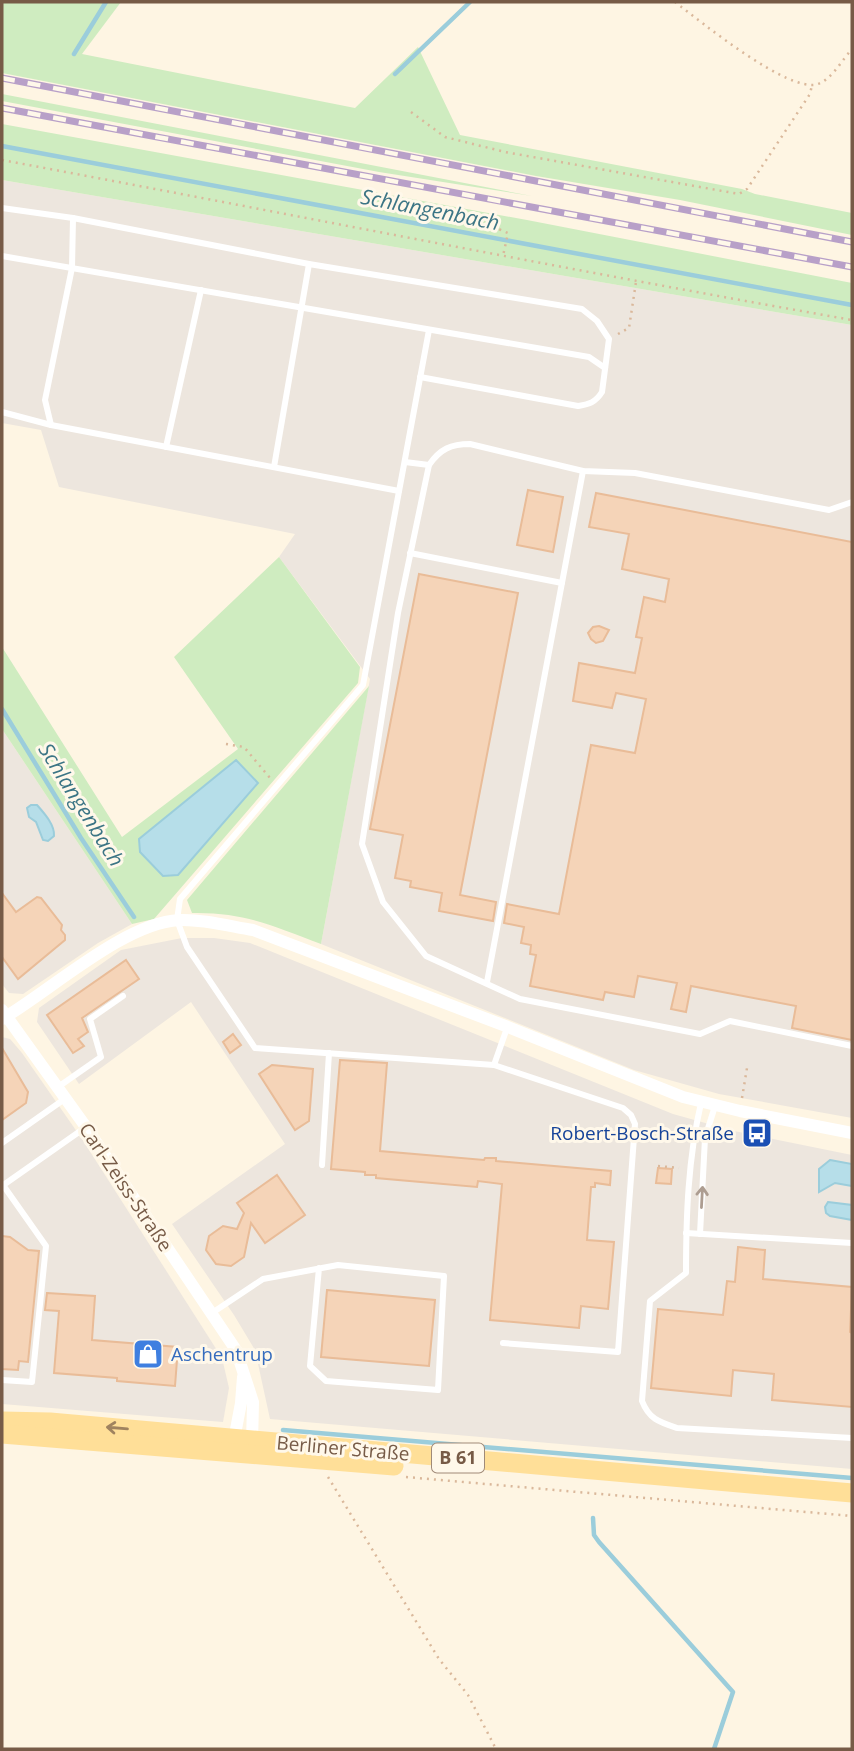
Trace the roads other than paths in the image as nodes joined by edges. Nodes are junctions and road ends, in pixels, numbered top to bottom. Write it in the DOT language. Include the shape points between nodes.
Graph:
graph roads {
  1 [pos="2,208"];
  2 [pos="73,218"];
  3 [pos="2,256"];
  4 [pos="309,264"];
  5 [pos="72,268"];
  6 [pos="201,290"];
  7 [pos="302,308"];
  8 [pos="429,330"];
  9 [pos="605,368"];
  10 [pos="421,377"];
  11 [pos="2,412"];
  12 [pos="51,425"];
  13 [pos="166,447"];
  14 [pos="405,461"];
  15 [pos="429,465"];
  16 [pos="274,467"];
  17 [pos="583,471"];
  18 [pos="399,491"];
  19 [pos="852,502"];
  20 [pos="410,553"];
  21 [pos="562,583"];
  22 [pos="177,920"];
  23 [pos="487,982"];
  24 [pos="123,996"];
  25 [pos="3,1015"];
  26 [pos="508,1027"];
  27 [pos="852,1046"];
  28 [pos="329,1053"];
  29 [pos="494,1065"];
  30 [pos="58,1087"];
  31 [pos="66,1098"];
  32 [pos="701,1103"];
  33 [pos="715,1106"];
  34 [pos="86,1127"];
  35 [pos="852,1133"];
  36 [pos="2,1143"];
  37 [pos="322,1165"];
  38 [pos="2,1185"];
  39 [pos="686,1233"];
  40 [pos="700,1234"];
  41 [pos="852,1243"];
  42 [pos="319,1268"];
  43 [pos="212,1313"];
  44 [pos="503,1343"];
  45 [pos="244,1369"];
  46 [pos="2,1380"];
  47 [pos="2,1421"];
  48 [pos="2,1434"];
  49 [pos="852,1438"];
  50 [pos="243,1446"];
  51 [pos="852,1493"];
  52 [pos="852,1504"];
  1 -- 2 [label="lane"];
  2 -- 4 [label="lane"];
  2 -- 5 [label="lane"];
  3 -- 5 [label="lane"];
  4 -- 7 [label="lane"];
  4 -- 9 [label="lane" via="582,309 609,340"];
  5 -- 6 [label="lane"];
  5 -- 12 [label="lane" via="45,400"];
  6 -- 7 [label="lane"];
  6 -- 13 [label="lane"];
  7 -- 8 [label="lane"];
  7 -- 16 [label="lane"];
  8 -- 9 [label="lane" via="589,357"];
  8 -- 10 [label="lane"];
  9 -- 10 [label="lane" via="602,392 590,404 578,406"];
  10 -- 14 [label="lane"];
  11 -- 12 [label="lane"];
  12 -- 13 [label="lane"];
  13 -- 16 [label="lane"];
  14 -- 15 [label="lane"];
  14 -- 18 [label="lane"];
  15 -- 17 [label="lane" via="443,449 470,443"];
  15 -- 20 [label="lane"];
  16 -- 18 [label="lane"];
  17 -- 19 [label="lane" via="635,473 828,510"];
  17 -- 21 [label="lane"];
  18 -- 22 [label="lane" via="363,685 180,899"];
  20 -- 21 [label="lane"];
  20 -- 23 [label="lane" via="362,844 383,902 426,956"];
  21 -- 23 [label="lane"];
  22 -- 25 [label="street" via="131,934"];
  22 -- 26 [label="street" via="253,930"];
  22 -- 28 [label="lane" via="187,947 255,1048"];
  23 -- 27 [label="lane" via="520,999 700,1034 730,1021"];
  24 -- 30 [label="lane" via="90,1019 101,1057"];
  25 -- 30 [label="street, Carl-Zeiss-Straße"];
  26 -- 29 [label="lane"];
  26 -- 32 [label="street"];
  28 -- 29 [label="lane"];
  28 -- 37 [label="lane"];
  29 -- 44 [label="lane" via="623,1108 635,1125 618,1352"];
  30 -- 31 [label="street, Carl-Zeiss-Straße"];
  31 -- 34 [label="street, Carl-Zeiss-Straße"];
  31 -- 36 [label="lane"];
  32 -- 33 [label="street"];
  32 -- 39 [label="lane" via="692,1141"];
  33 -- 35 [label="street"];
  40 -- 33 [label="lane, one-way" via="705,1138"];
  34 -- 38 [label="lane"];
  34 -- 43 [label="street, Carl-Zeiss-Straße"];
  38 -- 46 [label="lane" via="46,1246 32,1382"];
  39 -- 40 [label="lane"];
  39 -- 49 [label="lane" via="686,1273 650,1301 642,1401 654,1421 677,1428"];
  40 -- 41 [label="lane"];
  42 -- 42 [label="lane" via="338,1265 444,1276 438,1390 326,1381 310,1366"];
  42 -- 43 [label="lane" via="263,1279"];
  43 -- 45 [label="street, Carl-Zeiss-Straße"];
  45 -- 50 [label="street"];
  45 -- 50 [label="street, Carl-Zeiss-Straße" via="253,1402"];
  50 -- 47 [label="main road, Berliner Straße / B 61, one-way" via="50,1422"];
  48 -- 50 [label="main road, Berliner Straße / B 61"];
  50 -- 51 [label="main road, Berliner Straße / B 61"];
  50 -- 52 [label="main road, Berliner Straße / B 61" via="325,1460"];
}
